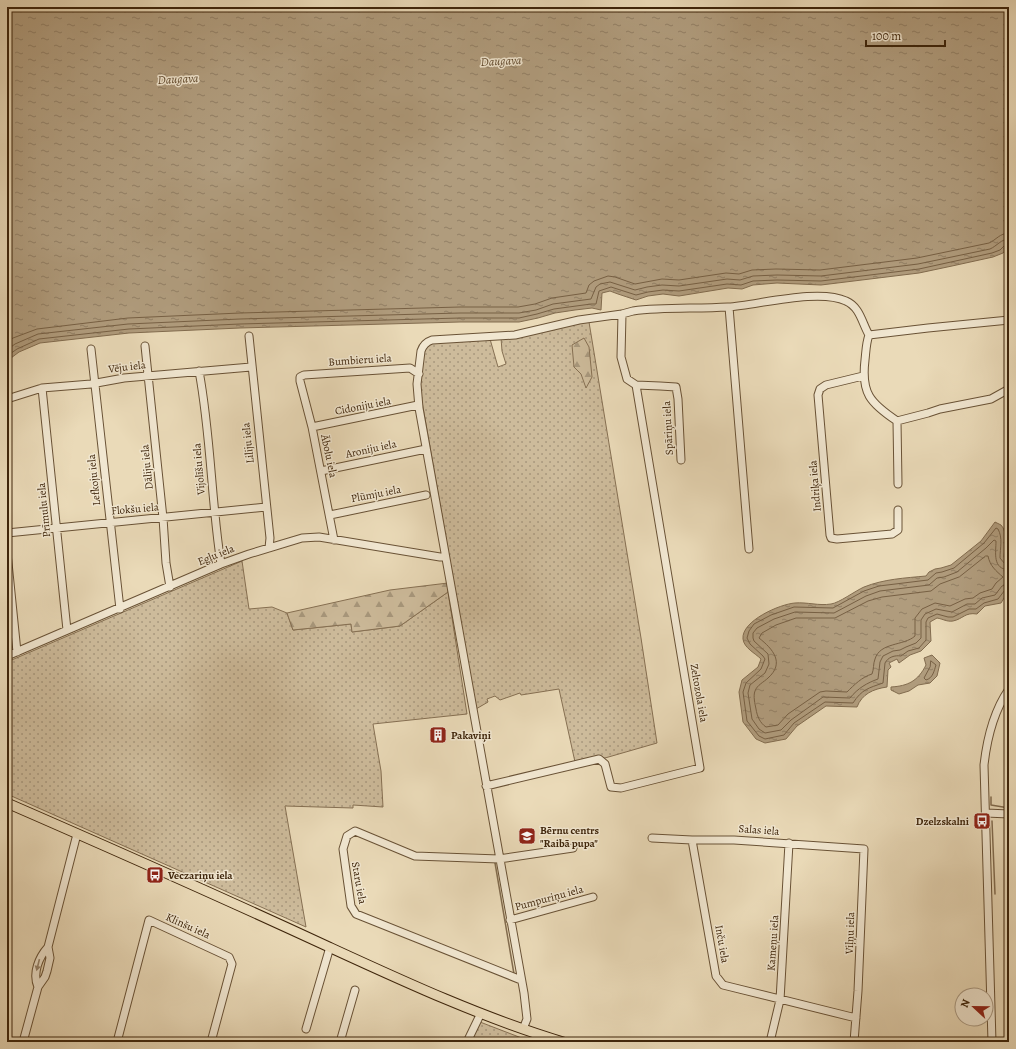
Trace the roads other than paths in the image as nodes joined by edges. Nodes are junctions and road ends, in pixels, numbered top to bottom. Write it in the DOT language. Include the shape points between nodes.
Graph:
graph roads {
  1 [pos="729,307"];
  2 [pos="622,314"];
  3 [pos="1009,320"];
  4 [pos="869,335"];
  5 [pos="249,336"];
  6 [pos="145,346"];
  7 [pos="91,349"];
  8 [pos="251,367"];
  9 [pos="199,371"];
  10 [pos="419,374"];
  11 [pos="148,376"];
  12 [pos="863,376"];
  13 [pos="300,377"];
  14 [pos="94,383"];
  15 [pos="636,385"];
  16 [pos="42,388"];
  17 [pos="1009,389"];
  18 [pos="7,399"];
  19 [pos="418,405"];
  20 [pos="897,421"];
  21 [pos="312,427"];
  22 [pos="426,448"];
  23 [pos="681,460"];
  24 [pos="321,471"];
  25 [pos="898,484"];
  26 [pos="426,495"];
  27 [pos="266,507"];
  28 [pos="898,510"];
  29 [pos="214,513"];
  30 [pos="330,515"];
  31 [pos="163,518"];
  32 [pos="110,523"];
  33 [pos="57,528"];
  34 [pos="7,533"];
  35 [pos="334,540"];
  36 [pos="269,548"];
  37 [pos="749,549"];
  38 [pos="7,553"];
  39 [pos="445,557"];
  40 [pos="221,564"];
  41 [pos="170,587"];
  42 [pos="120,608"];
  43 [pos="67,630"];
  44 [pos="17,652"];
  45 [pos="7,656"];
  46 [pos="1009,689"];
  47 [pos="486,786"];
  48 [pos="7,803"];
  49 [pos="986,813"];
  50 [pos="1009,814"];
  51 [pos="77,834"];
  52 [pos="652,838"];
  53 [pos="692,840"];
  54 [pos="789,843"];
  55 [pos="573,848"];
  56 [pos="864,849"];
  57 [pos="500,859"];
  58 [pos="593,897"];
  59 [pos="510,920"];
  60 [pos="48,947"];
  61 [pos="330,947"];
  62 [pos="521,980"];
  63 [pos="38,987"];
  64 [pos="355,990"];
  65 [pos="780,1000"];
  66 [pos="481,1013"];
  67 [pos="856,1018"];
  68 [pos="306,1029"];
  69 [pos="523,1029"];
  70 [pos="23,1042"];
  71 [pos="117,1042"];
  72 [pos="212,1042"];
  73 [pos="340,1042"];
  74 [pos="467,1042"];
  75 [pos="563,1042"];
  76 [pos="770,1042"];
  77 [pos="854,1042"];
  78 [pos="992,1042"];
  1 -- 2 [label="street" via="642,310"];
  1 -- 4 [label="street" via="830,296 845,300 855,307"];
  1 -- 37 [label="street"];
  2 -- 10 [label="street" via="579,320 515,335 427,342 421,351"];
  2 -- 15 [label="street" via="621,357 627,379"];
  3 -- 4 [label="street"];
  4 -- 12 [label="street"];
  5 -- 8 [label="street, Liliju iela"];
  6 -- 11 [label="street, Dāliju iela"];
  7 -- 14 [label="street, Lefkoju iela"];
  8 -- 9 [label="street, Vēju iela"];
  8 -- 27 [label="street, Liliju iela"];
  9 -- 11 [label="street, Vēju iela"];
  9 -- 29 [label="street, Vijolīšu iela"];
  10 -- 13 [label="street, Bumbieru iela" via="410,368"];
  10 -- 19 [label="street"];
  11 -- 14 [label="street, Vēju iela"];
  11 -- 31 [label="street, Dāliju iela"];
  12 -- 20 [label="street" via="871,401"];
  12 -- 28 [label="street, Indriķa iela" via="826,385 820,389 818,395 831,538 892,534 898,530"];
  13 -- 21 [label="street, Ābolu iela"];
  14 -- 16 [label="street, Vēju iela"];
  14 -- 32 [label="street, Lefkoju iela"];
  15 -- 23 [label="street, Spāriņu iela" via="676,388"];
  15 -- 47 [label="street, Zeltozola iela" via="700,768 621,788 611,787 605,764 599,759"];
  16 -- 18 [label="street, Vēju iela"];
  16 -- 33 [label="street, Prīmulu iela"];
  17 -- 20 [label="street" via="991,399 940,408 928,414"];
  19 -- 21 [label="street, Cidoniju iela"];
  19 -- 22 [label="street"];
  20 -- 25 [label="street"];
  21 -- 24 [label="street, Ābolu iela"];
  22 -- 24 [label="street, Aroniju iela"];
  22 -- 39 [label="street"];
  24 -- 30 [label="street, Ābolu iela"];
  26 -- 30 [label="street, Plūmju iela"];
  27 -- 29 [label="street, Flokšu iela"];
  27 -- 36 [label="street, Liliju iela"];
  29 -- 31 [label="street, Flokšu iela"];
  29 -- 40 [label="street, Vijolīšu iela"];
  30 -- 35 [label="street, Ābolu iela"];
  31 -- 32 [label="street, Flokšu iela"];
  31 -- 41 [label="street, Dāliju iela"];
  32 -- 33 [label="street, Flokšu iela"];
  32 -- 42 [label="street, Lefkoju iela"];
  33 -- 34 [label="street, Flokšu iela"];
  33 -- 43 [label="street, Prīmulu iela"];
  35 -- 36 [label="street, Egļu iela" via="309,537"];
  35 -- 39 [label="street, Egļu iela"];
  36 -- 40 [label="street, Egļu iela"];
  38 -- 44 [label="street"];
  39 -- 47 [label="street"];
  40 -- 41 [label="street, Egļu iela"];
  41 -- 42 [label="street, Egļu iela"];
  42 -- 43 [label="street, Egļu iela"];
  43 -- 44 [label="street, Egļu iela"];
  44 -- 45 [label="street, Egļu iela"];
  46 -- 49 [label="street" via="995,716 988,741 984,765"];
  47 -- 57 [label="street"];
  48 -- 51 [label="main road"];
  49 -- 50 [label="street"];
  49 -- 78 [label="street"];
  51 -- 60 [label="street"];
  51 -- 61 [label="main road"];
  52 -- 53 [label="street, Salas iela"];
  53 -- 54 [label="street, Salas iela"];
  53 -- 65 [label="street, Inču iela" via="716,976 723,985"];
  54 -- 56 [label="street, Salas iela"];
  54 -- 65 [label="street, Kameņu iela"];
  55 -- 57 [label="street"];
  56 -- 67 [label="street, Viļņu iela"];
  57 -- 59 [label="street"];
  57 -- 62 [label="street, Staru iela" via="415,856 355,832 347,836 343,849 351,906 356,914"];
  58 -- 59 [label="street, Pumpuriņu iela"];
  59 -- 62 [label="street"];
  60 -- 63 [label="street" via="50,958 47,971"];
  60 -- 63 [label="street, one-way" via="38,963"];
  61 -- 66 [label="main road"];
  61 -- 68 [label="street"];
  62 -- 69 [label="street" via="527,1019"];
  63 -- 70 [label="street"];
  64 -- 73 [label="street"];
  65 -- 67 [label="street, Inču iela"];
  65 -- 76 [label="street, Kameņu iela"];
  66 -- 69 [label="main road"];
  66 -- 74 [label="street"];
  67 -- 77 [label="street, Viļņu iela"];
  69 -- 75 [label="main road"];
  71 -- 72 [label="street, Klinšu iela" via="149,920 231,959 232,964"];
}
